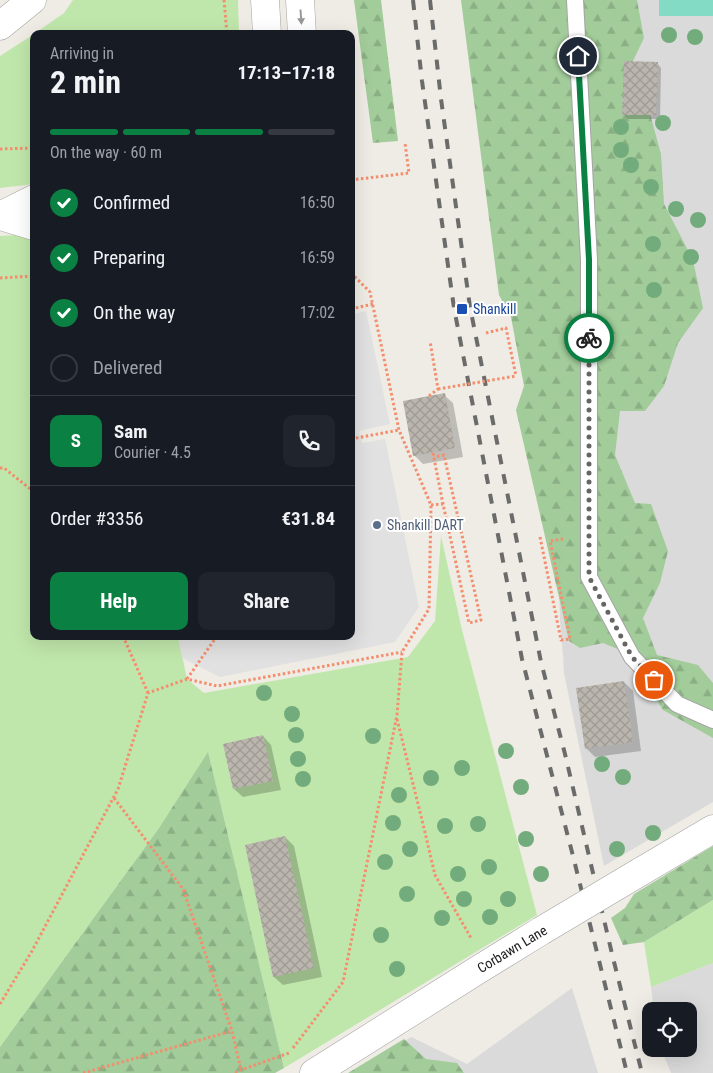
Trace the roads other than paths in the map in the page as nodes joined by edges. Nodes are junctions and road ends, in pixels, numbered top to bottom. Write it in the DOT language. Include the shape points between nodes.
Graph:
graph roads {
  1 [pos="32,0"];
  2 [pos="265,0"];
  3 [pos="300,0"];
  4 [pos="575,0"];
  5 [pos="0,26"];
  6 [pos="267,30"];
  7 [pos="302,30"];
  8 [pos="30,201"];
  9 [pos="0,216"];
  10 [pos="30,225"];
  11 [pos="713,720"];
  12 [pos="713,829"];
  13 [pos="314,1073"];
  1 -- 5 [label="street"];
  2 -- 6 [label="street"];
  3 -- 7 [label="street, one-way"];
  4 -- 11 [label="lane" via="589,260 589,577 632,657 676,704"];
  8 -- 9 [label="street"];
  9 -- 10 [label="street"];
  12 -- 13 [label="street, Corbawn Lane, bridge" via="480,968"];
}
